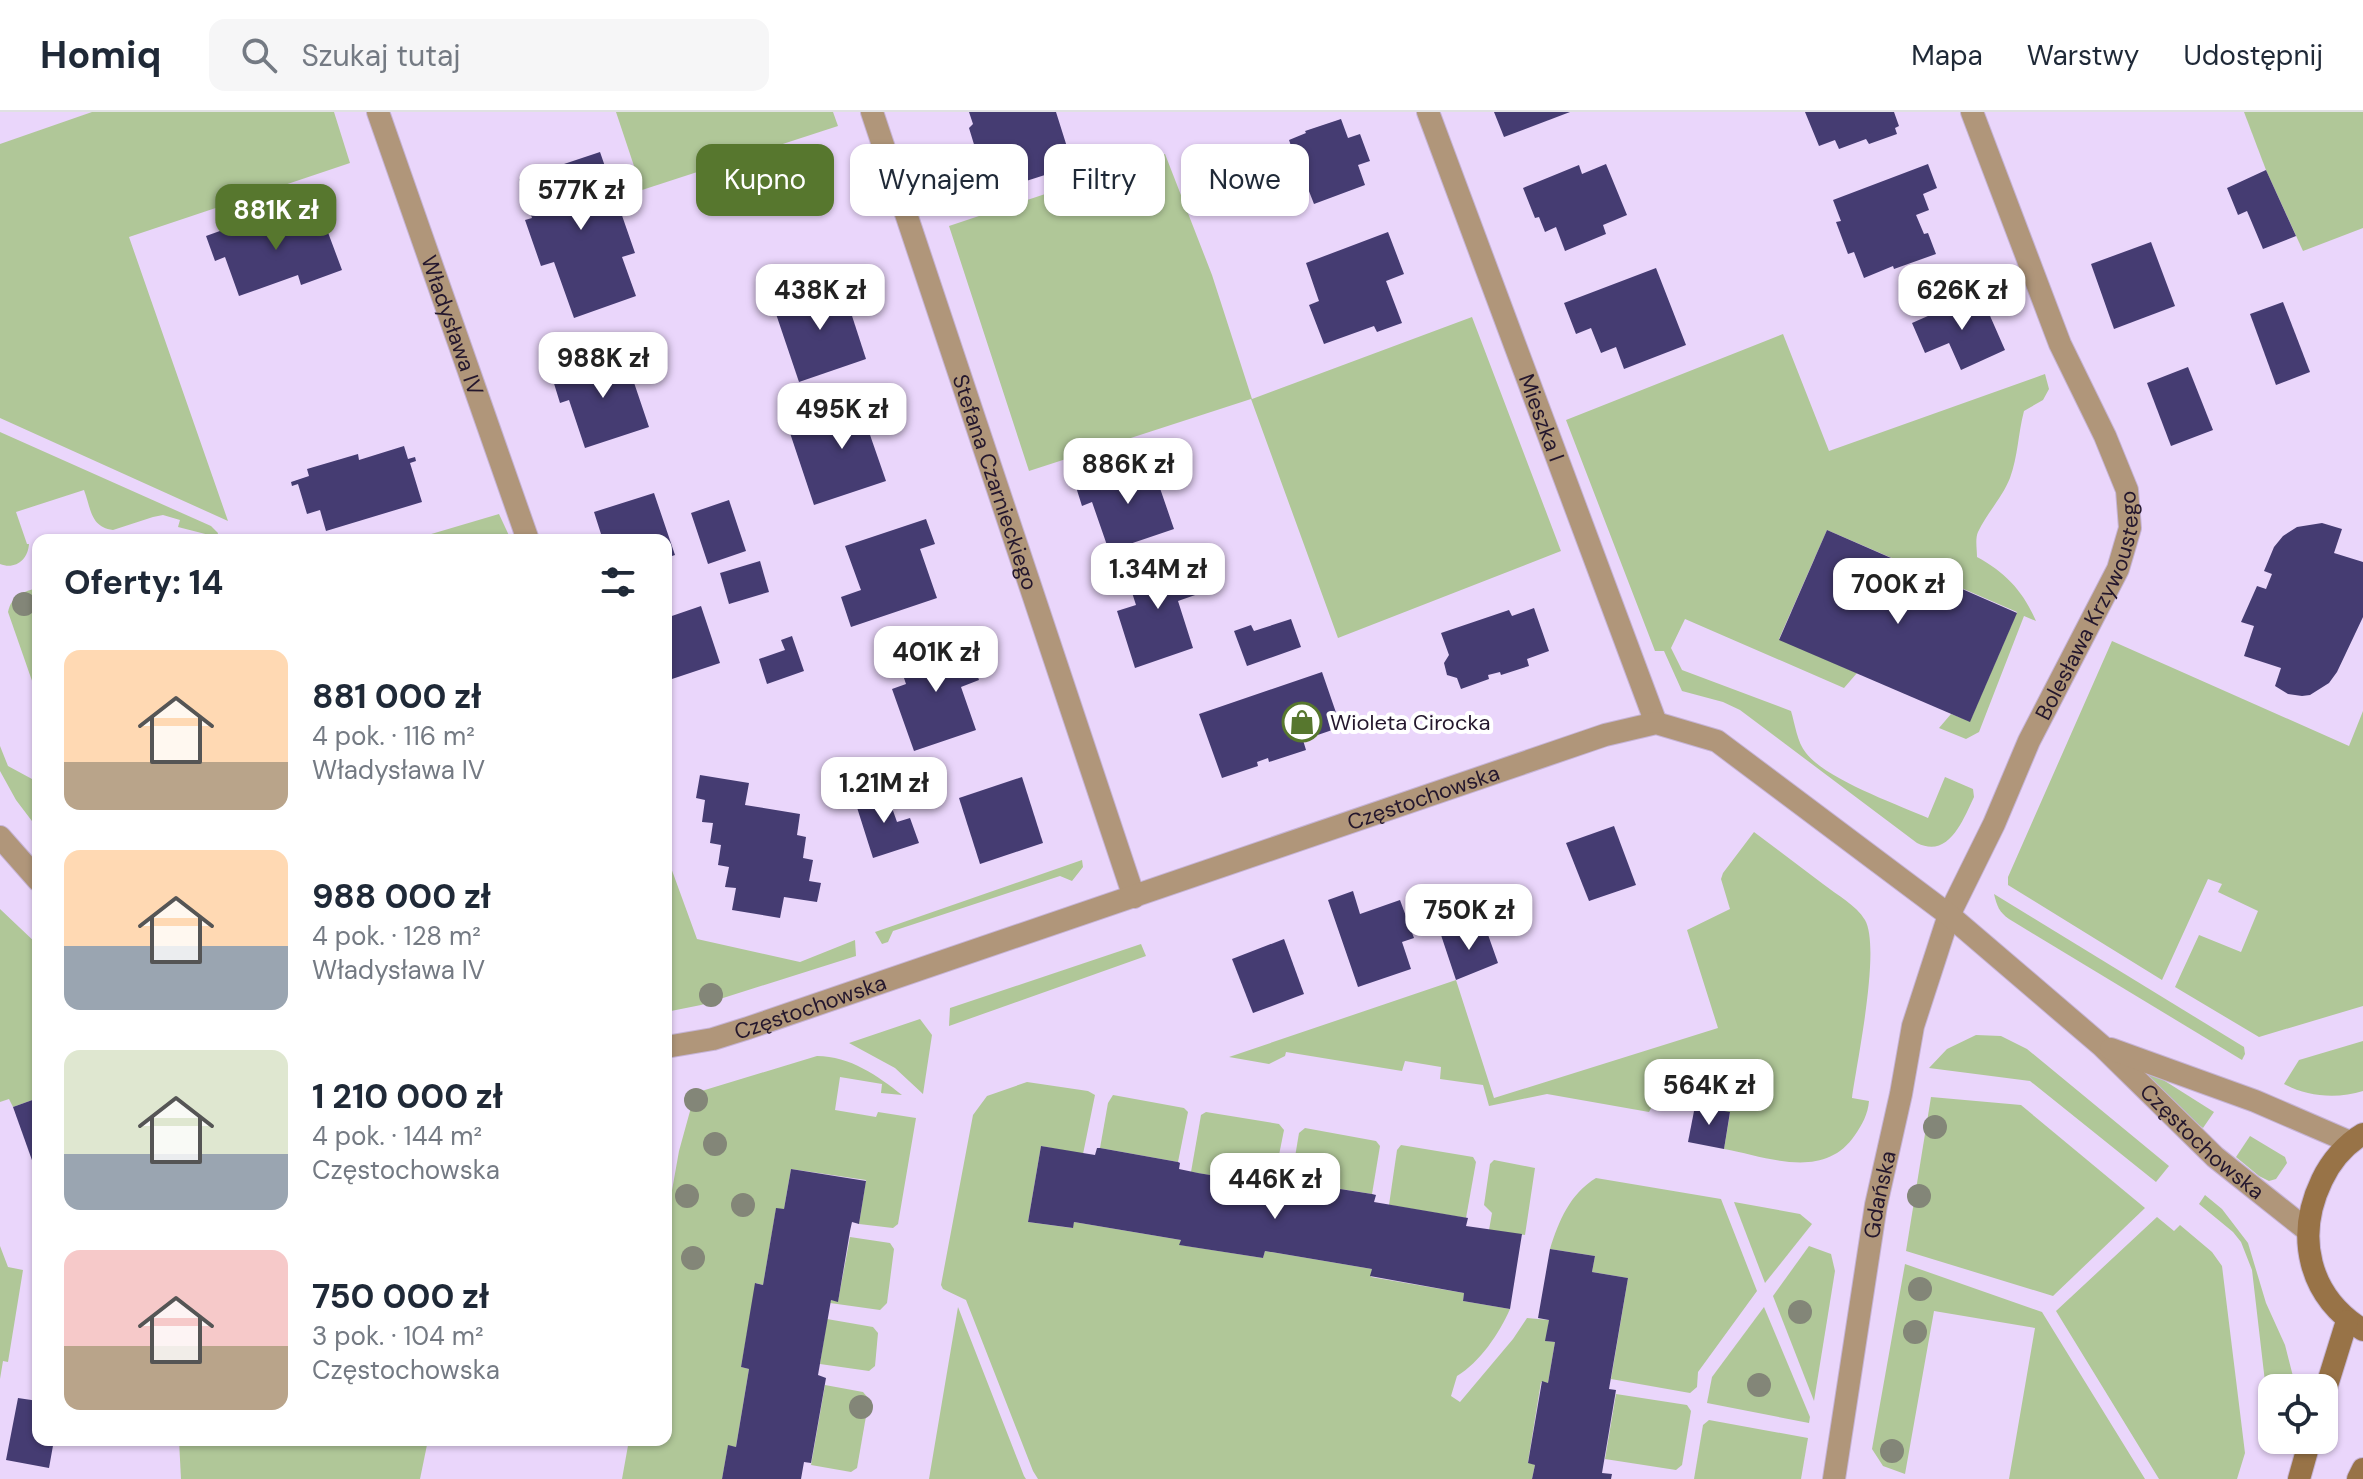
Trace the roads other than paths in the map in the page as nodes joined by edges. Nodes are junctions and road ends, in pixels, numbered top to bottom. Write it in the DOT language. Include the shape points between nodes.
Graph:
graph roads {
  1 [pos="378,112"];
  2 [pos="872,112"];
  3 [pos="1428,112"];
  4 [pos="1972,112"];
  5 [pos="526,534"];
  6 [pos="1656,723"];
  7 [pos="0,837"];
  8 [pos="32,874"];
  9 [pos="1134,897"];
  10 [pos="1949,915"];
  11 [pos="672,1046"];
  12 [pos="2102,1046"];
  13 [pos="2357,1138"];
  14 [pos="2307,1230"];
  15 [pos="2355,1326"];
  16 [pos="2333,1374"];
  17 [pos="2306,1454"];
  18 [pos="2363,1469"];
  19 [pos="1834,1479"];
  20 [pos="2299,1479"];
  21 [pos="2358,1479"];
  1 -- 5 [label="street, Władysława IV"];
  2 -- 9 [label="street, Stefana Czarnieckiego"];
  3 -- 6 [label="street, Mieszka I"];
  4 -- 10 [label="street, Bolesława Krzywoustego" via="2060,344 2127,490 2130,528 2118,569 2029,741"];
  6 -- 9 [label="street, Częstochowska" via="1605,735"];
  6 -- 10 [label="street, Częstochowska" via="1717,741"];
  7 -- 8 [label="street"];
  9 -- 11 [label="street, Częstochowska" via="748,1028"];
  10 -- 12 [label="street, Częstochowska"];
  10 -- 19 [label="street, Gdańska" via="1913,1026 1876,1205"];
  12 -- 13 [label="street, Częstochowska"];
  12 -- 14 [label="street, Częstochowska" via="2215,1157"];
  13 -- 14 [label="main road" via="2327,1169"];
  14 -- 15 [label="main road" via="2311,1264 2325,1295"];
  15 -- 16 [label="main road"];
  17 -- 20 [label="main road"];
  18 -- 21 [label="main road"];
}
